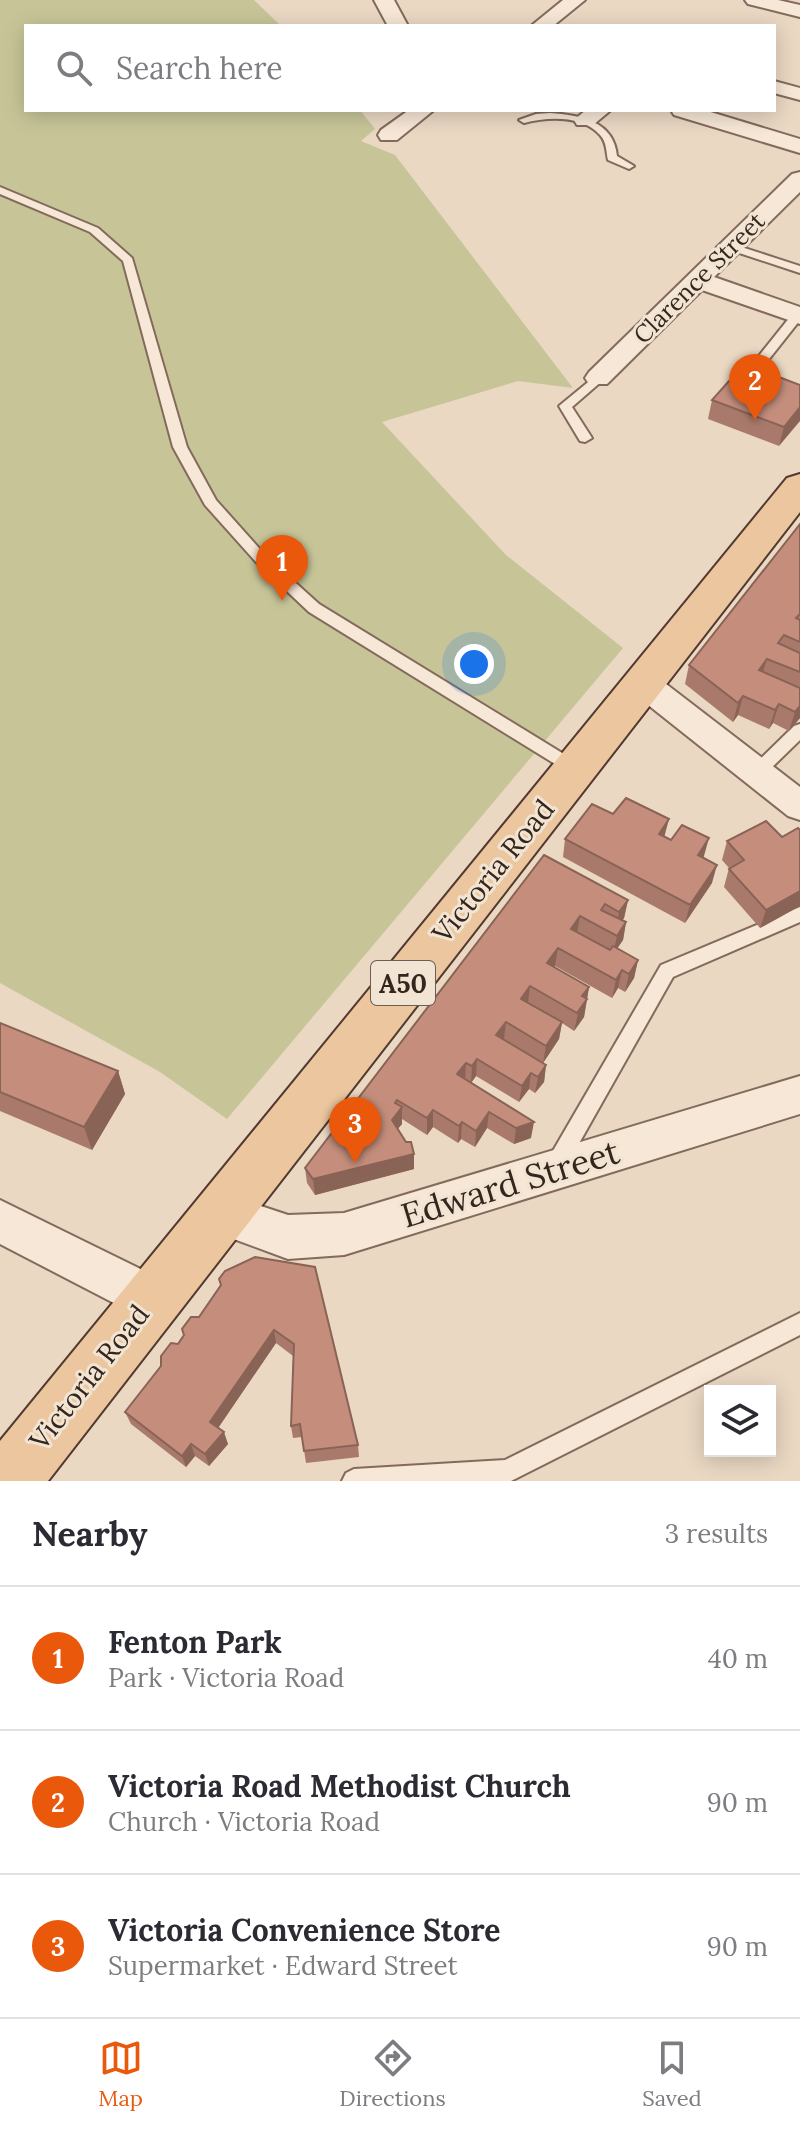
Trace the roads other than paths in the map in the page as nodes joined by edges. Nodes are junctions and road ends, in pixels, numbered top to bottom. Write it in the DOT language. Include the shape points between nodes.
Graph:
graph roads {
  1 [pos="384,0"];
  2 [pos="575,0"];
  3 [pos="755,0"];
  4 [pos="800,11"];
  5 [pos="397,24"];
  6 [pos="551,24"];
  7 [pos="776,88"];
  8 [pos="800,94"];
  9 [pos="689,112"];
  10 [pos="418,113"];
  11 [pos="592,115"];
  12 [pos="524,120"];
  13 [pos="389,135"];
  14 [pos="800,146"];
  15 [pos="629,166"];
  16 [pos="800,179"];
  17 [pos="0,190"];
  18 [pos="731,247"];
  19 [pos="800,270"];
  20 [pos="698,280"];
  21 [pos="799,315"];
  22 [pos="754,370"];
  23 [pos="598,378"];
  24 [pos="585,438"];
  25 [pos="797,497"];
  26 [pos="645,685"];
  27 [pos="800,730"];
  28 [pos="575,768"];
  29 [pos="757,772"];
  30 [pos="800,806"];
  31 [pos="800,914"];
  32 [pos="800,1095"];
  33 [pos="553,1169"];
  34 [pos="219,1213"];
  35 [pos="0,1221"];
  36 [pos="151,1298"];
  37 [pos="800,1324"];
  38 [pos="8,1481"];
  39 [pos="354,1481"];
  1 -- 5 [label="street"];
  2 -- 6 [label="street"];
  3 -- 4 [label="street"];
  7 -- 8 [label="street"];
  9 -- 14 [label="street"];
  10 -- 13 [label="street"];
  11 -- 12 [label="lane" via="538,114"];
  11 -- 15 [label="lane" via="610,136 612,158"];
  16 -- 18 [label="street, Clarence Street"];
  17 -- 28 [label="lane" via="94,230 128,260 180,447 210,502 261,559 314,608"];
  18 -- 19 [label="lane"];
  18 -- 20 [label="street, Clarence Street"];
  20 -- 21 [label="street"];
  20 -- 23 [label="street, Clarence Street"];
  21 -- 22 [label="lane"];
  23 -- 24 [label="lane" via="565,406"];
  25 -- 26 [label="main road, Victoria Road / A50"];
  26 -- 28 [label="main road, Victoria Road / A50"];
  26 -- 29 [label="street"];
  27 -- 29 [label="lane"];
  28 -- 34 [label="main road, Victoria Road / A50"];
  29 -- 30 [label="street"];
  31 -- 33 [label="lane" via="667,971"];
  32 -- 33 [label="street, Edward Street"];
  33 -- 34 [label="street, Edward Street" via="344,1234 288,1237"];
  34 -- 36 [label="main road, Victoria Road / A50"];
  35 -- 36 [label="street"];
  36 -- 38 [label="main road, Victoria Road / A50"];
  37 -- 39 [label="lane" via="507,1471"];
}
